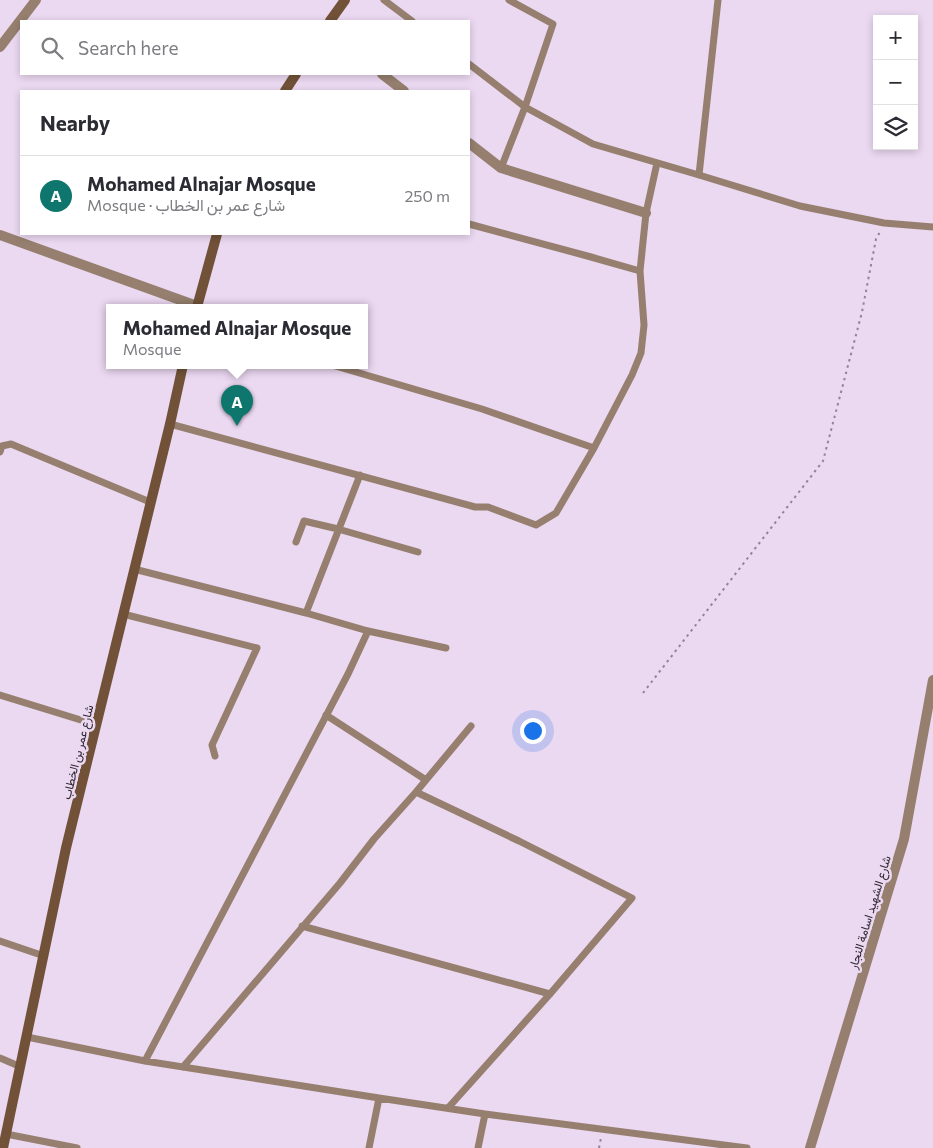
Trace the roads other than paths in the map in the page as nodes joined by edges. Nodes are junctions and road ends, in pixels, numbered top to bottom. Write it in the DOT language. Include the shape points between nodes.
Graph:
graph roads {
  1 [pos="36,0"];
  2 [pos="345,0"];
  3 [pos="384,0"];
  4 [pos="509,0"];
  5 [pos="718,0"];
  6 [pos="21,20"];
  7 [pos="331,20"];
  8 [pos="411,20"];
  9 [pos="20,21"];
  10 [pos="0,47"];
  11 [pos="470,65"];
  12 [pos="295,75"];
  13 [pos="383,75"];
  14 [pos="286,90"];
  15 [pos="403,90"];
  16 [pos="525,107"];
  17 [pos="470,144"];
  18 [pos="657,163"];
  19 [pos="501,168"];
  20 [pos="699,174"];
  21 [pos="646,213"];
  22 [pos="470,224"];
  23 [pos="933,227"];
  24 [pos="0,235"];
  25 [pos="217,235"];
  26 [pos="640,271"];
  27 [pos="189,304"];
  28 [pos="198,304"];
  29 [pos="182,369"];
  30 [pos="346,369"];
  31 [pos="170,424"];
  32 [pos="594,448"];
  33 [pos="0,452"];
  34 [pos="360,475"];
  35 [pos="150,502"];
  36 [pos="338,529"];
  37 [pos="296,542"];
  38 [pos="418,552"];
  39 [pos="134,569"];
  40 [pos="306,613"];
  41 [pos="123,614"];
  42 [pos="368,631"];
  43 [pos="446,648"];
  44 [pos="933,680"];
  45 [pos="0,695"];
  46 [pos="326,715"];
  47 [pos="96,725"];
  48 [pos="470,726"];
  49 [pos="215,756"];
  50 [pos="426,780"];
  51 [pos="416,792"];
  52 [pos="302,926"];
  53 [pos="0,941"];
  54 [pos="44,956"];
  55 [pos="550,994"];
  56 [pos="27,1037"];
  57 [pos="0,1058"];
  58 [pos="145,1061"];
  59 [pos="21,1067"];
  60 [pos="183,1067"];
  61 [pos="379,1098"];
  62 [pos="448,1108"];
  63 [pos="485,1114"];
  64 [pos="6,1134"];
  65 [pos="3,1148"];
  66 [pos="77,1148"];
  67 [pos="368,1148"];
  68 [pos="478,1148"];
  69 [pos="747,1148"];
  70 [pos="810,1148"];
  1 -- 6 [label="street"];
  2 -- 7 [label="main road"];
  3 -- 8 [label="lane"];
  4 -- 16 [label="lane" via="553,24"];
  5 -- 20 [label="lane"];
  9 -- 10 [label="street"];
  11 -- 16 [label="lane"];
  12 -- 14 [label="main road"];
  13 -- 15 [label="street"];
  16 -- 18 [label="lane" via="593,144"];
  16 -- 19 [label="lane"];
  17 -- 19 [label="street"];
  18 -- 20 [label="lane"];
  18 -- 21 [label="lane"];
  19 -- 21 [label="street"];
  20 -- 23 [label="lane" via="800,206 884,223"];
  21 -- 26 [label="lane"];
  22 -- 26 [label="lane"];
  24 -- 27 [label="street"];
  25 -- 28 [label="main road"];
  26 -- 32 [label="lane" via="644,325 641,353"];
  29 -- 31 [label="main road, شارع عمر بن الخطاب"];
  30 -- 32 [label="lane" via="482,409"];
  31 -- 34 [label="lane"];
  31 -- 35 [label="main road, شارع عمر بن الخطاب"];
  32 -- 34 [label="lane" via="556,512 536,525 488,507 475,507"];
  33 -- 35 [label="lane" via="2,446 11,444"];
  34 -- 36 [label="lane"];
  35 -- 39 [label="main road, شارع عمر بن الخطاب"];
  36 -- 37 [label="lane" via="304,521"];
  36 -- 38 [label="lane"];
  36 -- 40 [label="lane"];
  39 -- 40 [label="lane"];
  39 -- 41 [label="main road, شارع عمر بن الخطاب"];
  40 -- 42 [label="lane"];
  41 -- 47 [label="main road, شارع عمر بن الخطاب"];
  41 -- 49 [label="lane" via="257,648 212,745"];
  42 -- 43 [label="lane"];
  42 -- 46 [label="lane"];
  44 -- 70 [label="street, شارع الشهيد اسامة النجار" via="904,839"];
  45 -- 47 [label="lane"];
  46 -- 50 [label="lane"];
  46 -- 58 [label="lane"];
  47 -- 54 [label="main road, شارع عمر بن الخطاب"];
  48 -- 50 [label="lane"];
  50 -- 51 [label="lane"];
  51 -- 52 [label="lane"];
  51 -- 55 [label="lane" via="632,898"];
  52 -- 55 [label="lane"];
  52 -- 60 [label="lane"];
  53 -- 54 [label="lane"];
  54 -- 56 [label="main road, شارع عمر بن الخطاب"];
  55 -- 62 [label="lane"];
  56 -- 58 [label="lane"];
  56 -- 59 [label="main road, شارع عمر بن الخطاب"];
  57 -- 59 [label="lane"];
  58 -- 60 [label="lane"];
  59 -- 64 [label="main road, شارع عمر بن الخطاب"];
  60 -- 61 [label="lane"];
  61 -- 62 [label="lane"];
  61 -- 67 [label="lane"];
  62 -- 63 [label="lane"];
  63 -- 68 [label="lane"];
  63 -- 69 [label="lane"];
  64 -- 65 [label="main road, شارع عمر بن الخطاب"];
  64 -- 66 [label="lane"];
}
